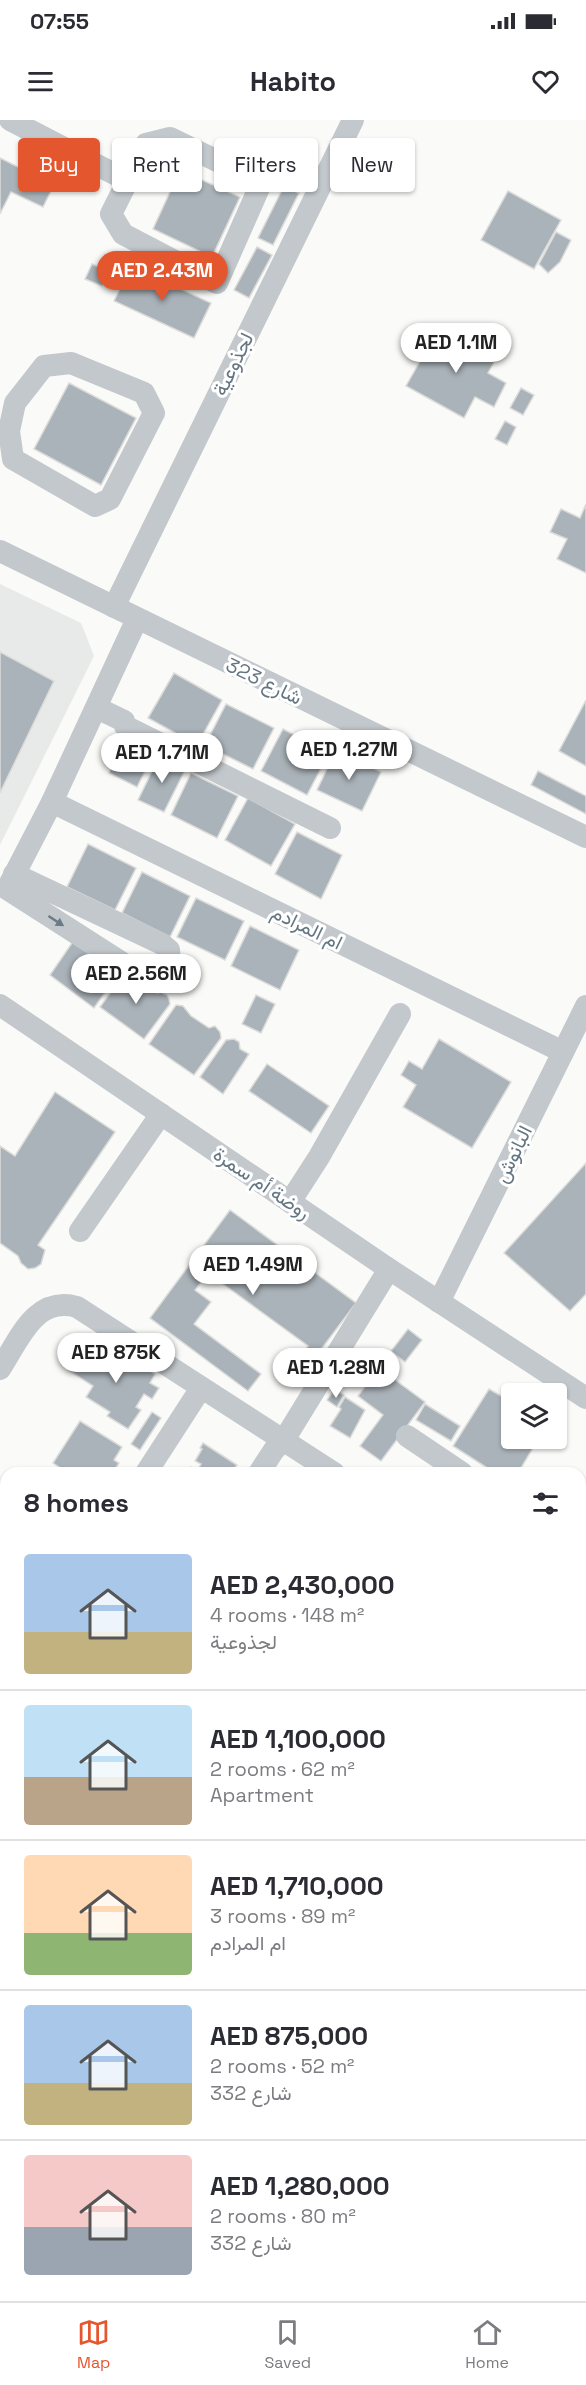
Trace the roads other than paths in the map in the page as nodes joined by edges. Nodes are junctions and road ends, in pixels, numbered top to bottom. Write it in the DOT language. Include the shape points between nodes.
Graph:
graph roads {
  1 [pos="10,120"];
  2 [pos="353,120"];
  3 [pos="112,173"];
  4 [pos="128,181"];
  5 [pos="7,399"];
  6 [pos="0,551"];
  7 [pos="114,607"];
  8 [pos="137,619"];
  9 [pos="94,712"];
  10 [pos="52,802"];
  11 [pos="330,828"];
  12 [pos="586,837"];
  13 [pos="7,889"];
  14 [pos="0,1005"];
  15 [pos="586,1006"];
  16 [pos="400,1014"];
  17 [pos="563,1052"];
  18 [pos="161,1114"];
  19 [pos="290,1202"];
  20 [pos="80,1231"];
  21 [pos="389,1269"];
  22 [pos="439,1302"];
  23 [pos="0,1369"];
  24 [pos="201,1388"];
  25 [pos="586,1398"];
  26 [pos="407,1436"];
  27 [pos="284,1440"];
  28 [pos="150,1467"];
  29 [pos="263,1467"];
  30 [pos="325,1467"];
  31 [pos="453,1467"];
  1 -- 3 [label="street"];
  2 -- 7 [label="street, لجذوعية"];
  4 -- 4 [label="street" via="111,214 123,234 217,283 259,188 244,174 170,138 146,144"];
  5 -- 5 [label="street" via="13,459 95,506 110,499 154,413 144,393 71,363 44,366"];
  6 -- 7 [label="street, شارع 323"];
  7 -- 8 [label="street, شارع 323"];
  8 -- 9 [label="street"];
  8 -- 12 [label="street, شارع 323"];
  9 -- 10 [label="street"];
  9 -- 11 [label="street" via="124,721 125,726"];
  10 -- 13 [label="street"];
  10 -- 17 [label="street, ام المرادم"];
  13 -- 13 [label="street, one-way" via="146,978 163,981 171,973 169,950 162,944"];
  14 -- 18 [label="street, روضة أم سمرة"];
  15 -- 17 [label="street, البانوش"];
  16 -- 19 [label="street"];
  17 -- 22 [label="street, البانوش"];
  18 -- 19 [label="street, روضة أم سمرة"];
  18 -- 20 [label="street"];
  19 -- 21 [label="street, روضة أم سمرة"];
  21 -- 22 [label="street, روضة أم سمرة"];
  21 -- 27 [label="street"];
  22 -- 25 [label="street, روضة أم سمرة"];
  23 -- 24 [label="street" via="42,1309 68,1304"];
  24 -- 27 [label="street"];
  24 -- 28 [label="street"];
  26 -- 31 [label="street"];
  27 -- 29 [label="street"];
  27 -- 30 [label="street"];
}
